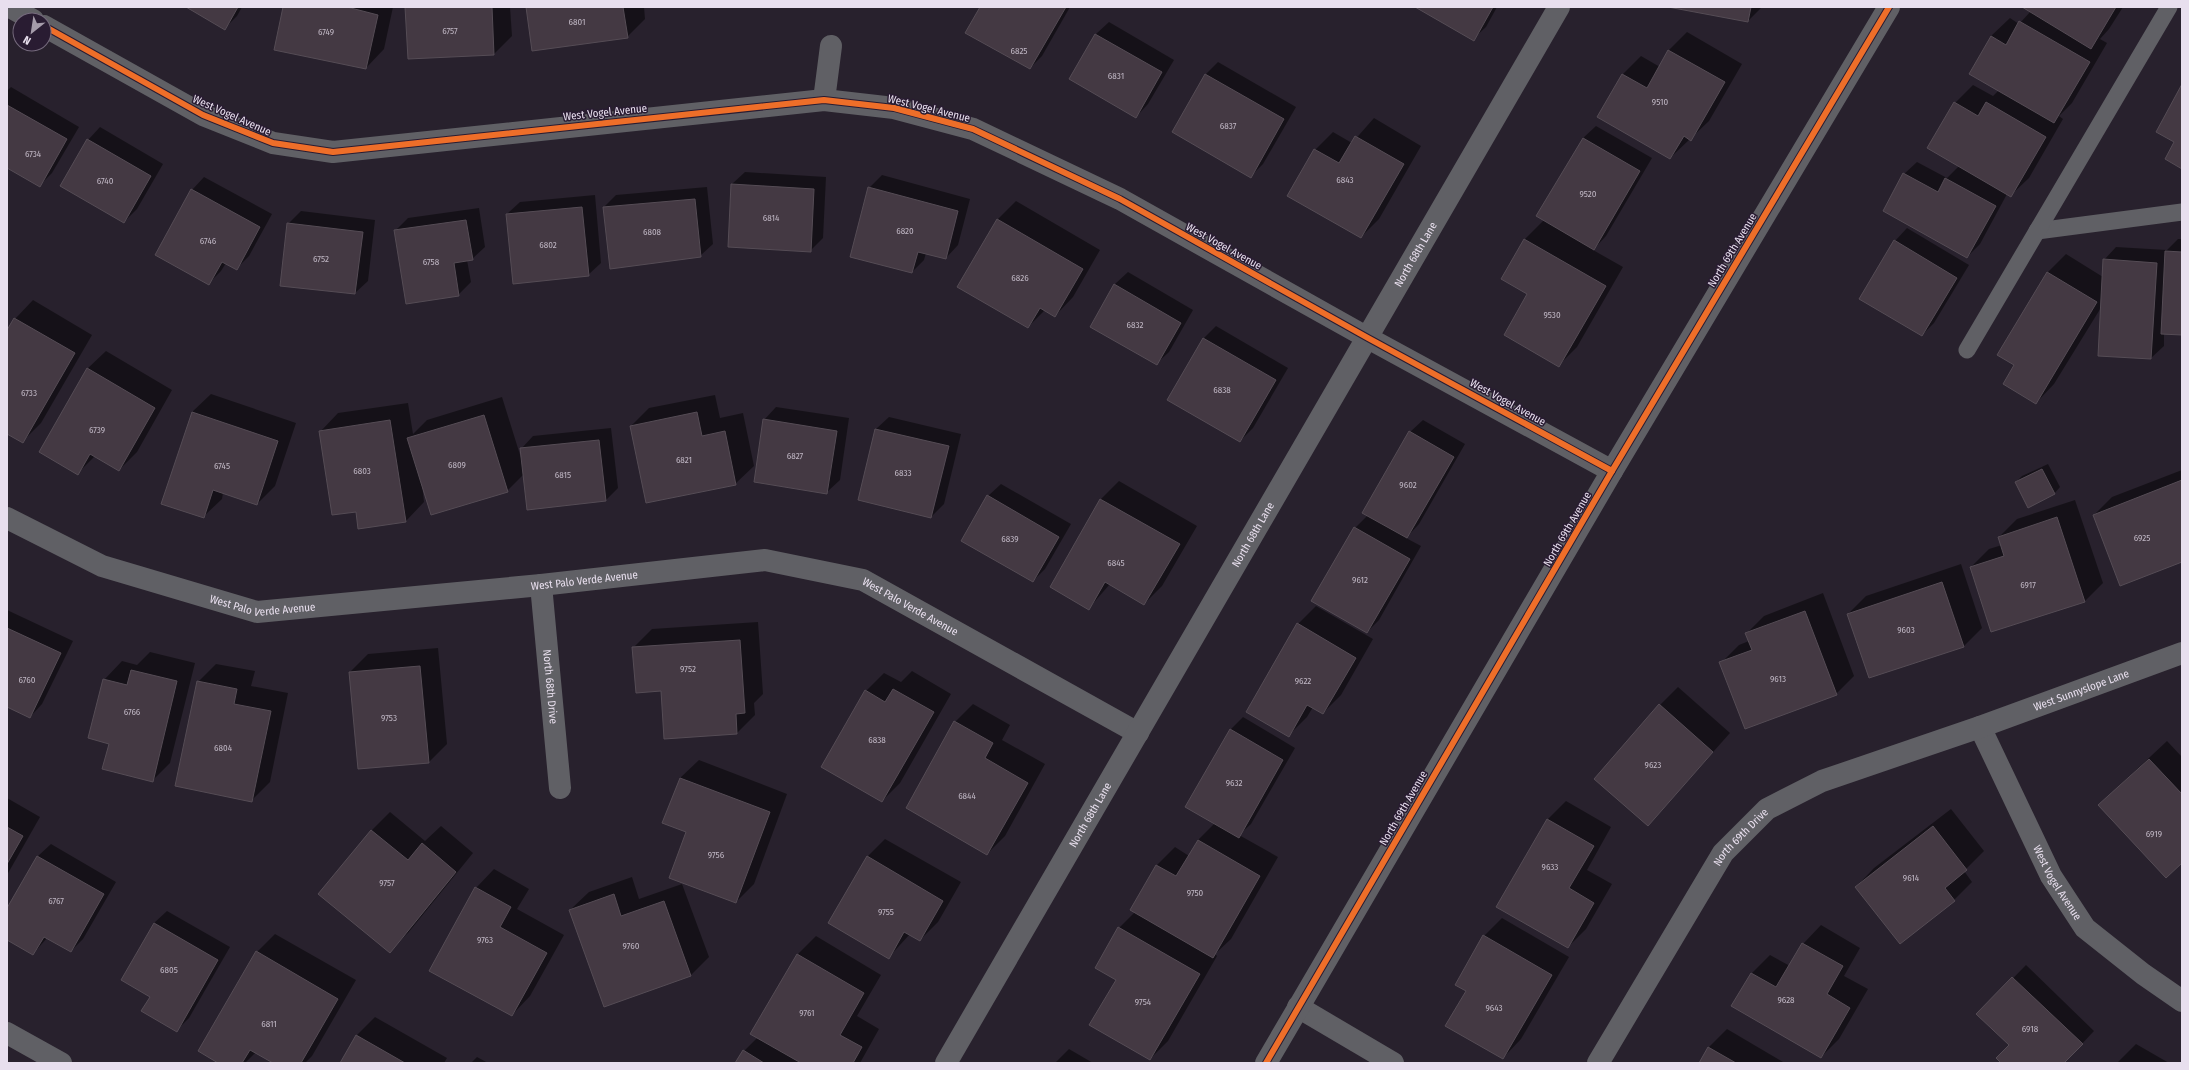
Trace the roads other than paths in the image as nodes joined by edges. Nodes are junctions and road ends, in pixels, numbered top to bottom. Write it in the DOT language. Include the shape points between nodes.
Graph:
graph roads {
  1 [pos="10,7"];
  2 [pos="1559,7"];
  3 [pos="1888,7"];
  4 [pos="2169,7"];
  5 [pos="19,12"];
  6 [pos="52,30"];
  7 [pos="832,46"];
  8 [pos="824,100"];
  9 [pos="2182,212"];
  10 [pos="2037,231"];
  11 [pos="1368,338"];
  12 [pos="1967,350"];
  13 [pos="1612,471"];
  14 [pos="7,518"];
  15 [pos="541,585"];
  16 [pos="2182,653"];
  17 [pos="1980,727"];
  18 [pos="1138,733"];
  19 [pos="560,788"];
  20 [pos="2182,1001"];
  21 [pos="1298,1007"];
  22 [pos="7,1033"];
  23 [pos="62,1063"];
  24 [pos="946,1063"];
  25 [pos="1266,1063"];
  26 [pos="1393,1063"];
  27 [pos="1598,1063"];
  1 -- 5 [label="street"];
  2 -- 11 [label="street, North 68th Lane"];
  3 -- 13 [label="street, North 69th Avenue"];
  4 -- 10 [label="lane"];
  6 -- 8 [label="street, West Vogel Avenue" via="203,115 273,143 332,152"];
  7 -- 8 [label="street"];
  8 -- 11 [label="street, West Vogel Avenue" via="894,108 973,129 1120,199"];
  9 -- 10 [label="lane"];
  10 -- 12 [label="lane"];
  11 -- 13 [label="street, West Vogel Avenue"];
  11 -- 18 [label="street, North 68th Lane"];
  13 -- 21 [label="street, North 69th Avenue"];
  14 -- 15 [label="street, West Palo Verde Avenue" via="102,566 257,612"];
  15 -- 18 [label="street, West Palo Verde Avenue" via="765,560 863,580"];
  15 -- 19 [label="street, North 68th Drive"];
  16 -- 17 [label="street, West Sunnyslope Lane"];
  17 -- 20 [label="street, West Vogel Avenue" via="2052,876 2085,928"];
  17 -- 27 [label="street, North 69th Drive" via="1822,781 1767,809 1723,853"];
  18 -- 24 [label="street, North 68th Lane"];
  21 -- 25 [label="street, North 69th Avenue"];
  21 -- 26 [label="street"];
  22 -- 23 [label="street"];
}
